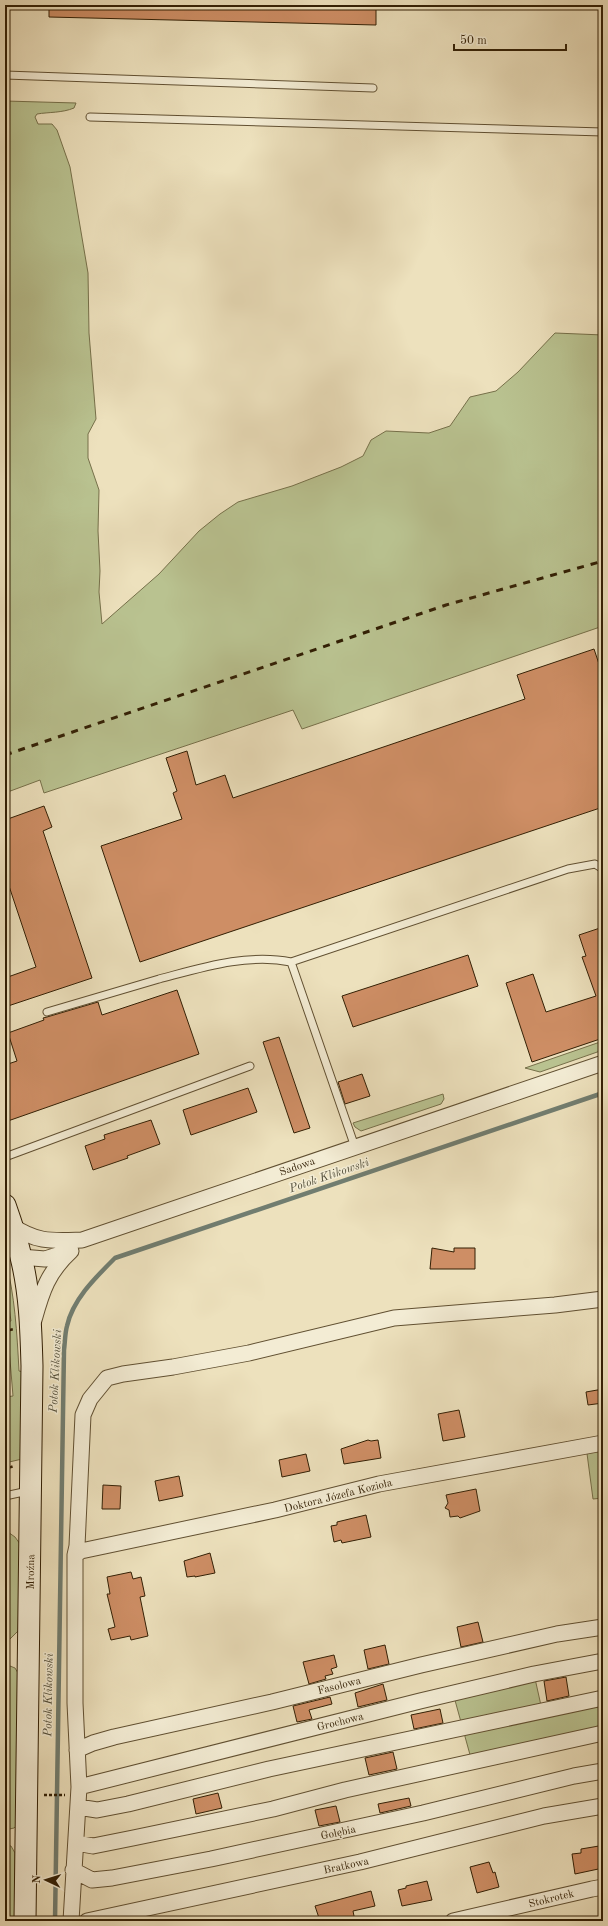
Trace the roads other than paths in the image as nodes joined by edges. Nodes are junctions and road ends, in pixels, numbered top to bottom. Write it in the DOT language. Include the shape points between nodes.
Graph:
graph roads {
  1 [pos="5,75"];
  2 [pos="373,88"];
  3 [pos="90,117"];
  4 [pos="603,132"];
  5 [pos="603,869"];
  6 [pos="291,962"];
  7 [pos="47,1012"];
  8 [pos="603,1063"];
  9 [pos="250,1066"];
  10 [pos="354,1147"];
  11 [pos="5,1157"];
  12 [pos="5,1205"];
  13 [pos="11,1225"];
  14 [pos="82,1240"];
  15 [pos="44,1241"];
  16 [pos="71,1250"];
  17 [pos="21,1257"];
  18 [pos="603,1299"];
  19 [pos="31,1329"];
  20 [pos="603,1443"];
  21 [pos="31,1490"];
  22 [pos="5,1496"];
  23 [pos="75,1555"];
  24 [pos="603,1627"];
  25 [pos="603,1661"];
  26 [pos="603,1698"];
  27 [pos="603,1733"];
  28 [pos="77,1750"];
  29 [pos="603,1771"];
  30 [pos="78,1796"];
  31 [pos="603,1806"];
  32 [pos="76,1843"];
  33 [pos="73,1870"];
  34 [pos="603,1887"];
  35 [pos="25,1921"];
  36 [pos="71,1921"];
  37 [pos="87,1921"];
  38 [pos="452,1921"];
  1 -- 2 [label="lane"];
  3 -- 4 [label="lane"];
  5 -- 6 [label="lane" via="595,864 568,869"];
  6 -- 7 [label="lane" via="276,958 241,960 200,968"];
  6 -- 10 [label="lane"];
  8 -- 10 [label="street, Sadowa"];
  9 -- 11 [label="lane"];
  10 -- 14 [label="street, Sadowa"];
  12 -- 13 [label="main road"];
  13 -- 15 [label="street, Sadowa" via="25,1235"];
  13 -- 17 [label="main road, Mroźna"];
  14 -- 15 [label="street, Sadowa"];
  14 -- 16 [label="street"];
  15 -- 17 [label="street"];
  16 -- 17 [label="street" via="53,1258"];
  16 -- 19 [label="street" via="50,1274 41,1293"];
  17 -- 19 [label="main road, Mroźna"];
  18 -- 23 [label="street" via="394,1318 249,1353 107,1378 90,1399 83,1415"];
  19 -- 21 [label="main road, Mroźna"];
  20 -- 23 [label="street, Doktora Józefa Kozioła" via="379,1484 247,1516 81,1551"];
  21 -- 22 [label="lane"];
  21 -- 35 [label="main road, Mroźna"];
  23 -- 28 [label="street"];
  24 -- 28 [label="street, Fasolowa" via="557,1634 421,1665 272,1702 114,1737"];
  25 -- 30 [label="street, Grochowa" via="447,1695"];
  26 -- 30 [label="street" via="269,1769 97,1810"];
  27 -- 32 [label="street" via="345,1790 274,1809 93,1846"];
  28 -- 30 [label="street"];
  29 -- 33 [label="street, Gołębia" via="218,1858 112,1878 92,1880"];
  30 -- 32 [label="street"];
  31 -- 37 [label="street, Bratkowa" via="544,1816 360,1862"];
  32 -- 33 [label="street"];
  33 -- 36 [label="street"];
  34 -- 38 [label="street, Stokrotek"];
}
